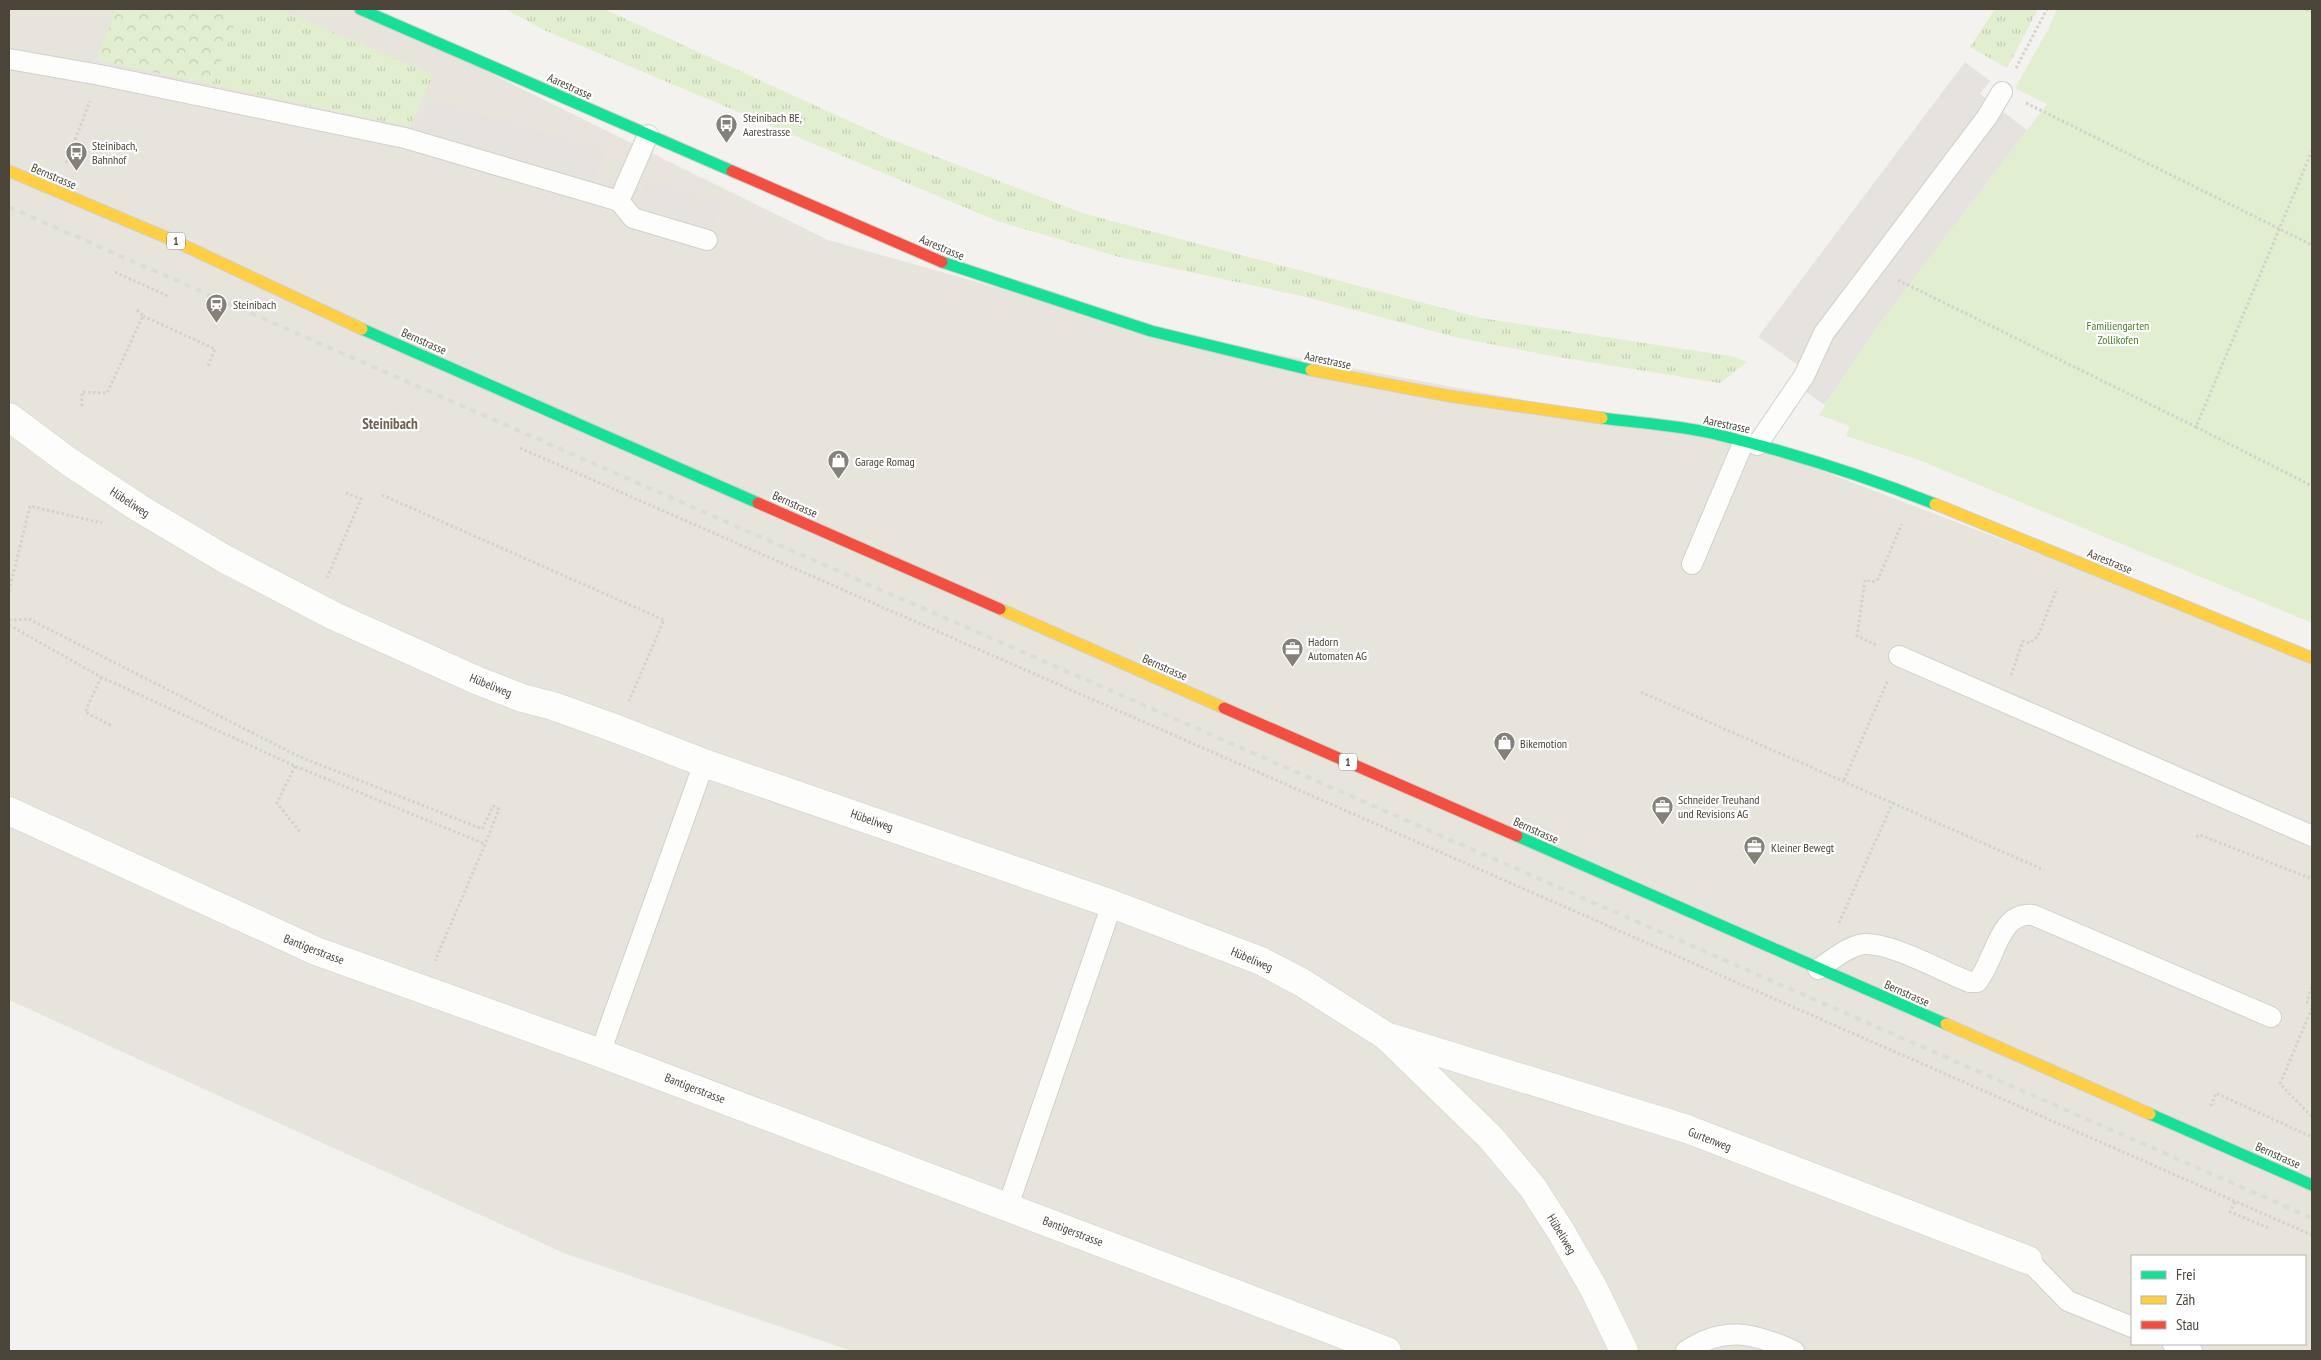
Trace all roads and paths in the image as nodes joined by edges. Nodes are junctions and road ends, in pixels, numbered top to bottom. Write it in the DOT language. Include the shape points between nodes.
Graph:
graph roads {
  1 [pos="360,9"];
  2 [pos="2046,9"];
  3 [pos="2306,9"];
  4 [pos="2312,12"];
  5 [pos="9,58"];
  6 [pos="2002,92"];
  7 [pos="87,109"];
  8 [pos="648,135"];
  9 [pos="2312,151"];
  10 [pos="69,155"];
  11 [pos="9,171"];
  12 [pos="619,201"];
  13 [pos="2278,228"];
  14 [pos="707,240"];
  15 [pos="2312,245"];
  16 [pos="1873,268"];
  17 [pos="115,272"];
  18 [pos="170,296"];
  19 [pos="137,310"];
  20 [pos="143,316"];
  21 [pos="208,366"];
  22 [pos="82,406"];
  23 [pos="9,417"];
  24 [pos="2196,427"];
  25 [pos="1750,443"];
  26 [pos="520,448"];
  27 [pos="2312,486"];
  28 [pos="346,494"];
  29 [pos="382,495"];
  30 [pos="1914,496"];
  31 [pos="139,508"];
  32 [pos="2069,559"];
  33 [pos="1692,564"];
  34 [pos="9,592"];
  35 [pos="315,606"];
  36 [pos="9,620"];
  37 [pos="9,624"];
  38 [pos="1857,636"];
  39 [pos="1899,656"];
  40 [pos="2312,658"];
  41 [pos="101,677"];
  42 [pos="1641,692"];
  43 [pos="1994,697"];
  44 [pos="112,726"];
  45 [pos="617,729"];
  46 [pos="704,763"];
  47 [pos="295,766"];
  48 [pos="1844,780"];
  49 [pos="1893,802"];
  50 [pos="9,810"];
  51 [pos="300,832"];
  52 [pos="2312,836"];
  53 [pos="2196,837"];
  54 [pos="485,844"];
  55 [pos="2044,870"];
  56 [pos="2312,879"];
  57 [pos="1112,904"];
  58 [pos="1838,925"];
  59 [pos="1818,969"];
  60 [pos="2312,987"];
  61 [pos="423,988"];
  62 [pos="2312,1006"];
  63 [pos="2271,1017"];
  64 [pos="1386,1036"];
  65 [pos="600,1053"];
  66 [pos="2216,1093"];
  67 [pos="2312,1117"];
  68 [pos="2312,1137"];
  69 [pos="2312,1185"];
  70 [pos="2235,1202"];
  71 [pos="1008,1206"];
  72 [pos="2269,1228"];
  73 [pos="2312,1235"];
  74 [pos="2028,1260"];
  75 [pos="2131,1327"];
  76 [pos="2176,1345"];
  77 [pos="1387,1351"];
  78 [pos="1624,1351"];
  79 [pos="1686,1351"];
  80 [pos="1794,1351"];
  81 [pos="2192,1351"];
  1 -- 8 [label="main road, Aarestrasse"];
  2 -- 6 [label="path"];
  3 -- 4 [label="path"];
  5 -- 12 [label="lane" via="405,138"];
  6 -- 13 [label="path"];
  6 -- 16 [label="lane" via="1987,117"];
  7 -- 10 [label="path"];
  8 -- 12 [label="lane"];
  8 -- 25 [label="main road, Aarestrasse" via="958,269 1152,332 1349,379 1709,433"];
  9 -- 13 [label="path"];
  11 -- 59 [label="main road, Bernstrasse / 1" via="170,239 384,339"];
  12 -- 14 [label="lane" via="633,218"];
  13 -- 15 [label="path"];
  13 -- 24 [label="path"];
  16 -- 24 [label="path"];
  16 -- 25 [label="lane" via="1824,334 1804,376"];
  17 -- 18 [label="path"];
  19 -- 20 [label="path"];
  20 -- 21 [label="path" via="215,349"];
  20 -- 22 [label="path" via="107,393 82,392"];
  23 -- 31 [label="street, Hübeliweg"];
  24 -- 27 [label="path"];
  25 -- 30 [label="main road, Aarestrasse" via="1880,482"];
  25 -- 33 [label="lane"];
  26 -- 70 [label="path"];
  28 -- 35 [label="path" via="361,499"];
  29 -- 45 [label="path" via="664,620"];
  30 -- 32 [label="main road, Aarestrasse"];
  30 -- 38 [label="path" via="1878,580 1865,580"];
  31 -- 34 [label="path" via="126,529 30,506"];
  31 -- 35 [label="street, Hübeliweg" via="223,558"];
  32 -- 40 [label="main road, Aarestrasse"];
  32 -- 43 [label="path" via="2038,636 2030,643 2022,641 2010,676"];
  35 -- 45 [label="street, Hübeliweg" via="476,680"];
  36 -- 54 [label="path" via="29,619 298,756 482,829 493,806 499,809"];
  37 -- 41 [label="path"];
  39 -- 43 [label="lane"];
  39 -- 48 [label="path"];
  41 -- 44 [label="path" via="85,712"];
  41 -- 47 [label="path"];
  42 -- 48 [label="path"];
  43 -- 52 [label="lane"];
  45 -- 46 [label="street, Hübeliweg"];
  46 -- 57 [label="street, Hübeliweg"];
  46 -- 65 [label="lane"];
  47 -- 51 [label="path" via="277,803"];
  47 -- 54 [label="path"];
  48 -- 49 [label="path"];
  49 -- 55 [label="path"];
  49 -- 58 [label="path"];
  50 -- 61 [label="street, Bantigerstrasse" via="261,928"];
  53 -- 56 [label="path" via="2200,835"];
  54 -- 61 [label="path"];
  57 -- 64 [label="street, Hübeliweg" via="1261,962 1301,982"];
  57 -- 71 [label="lane"];
  59 -- 63 [label="lane" via="1864,944 1880,946 1962,979 1978,982 2013,918 2022,914 2032,915"];
  59 -- 69 [label="main road, Bernstrasse / 1"];
  60 -- 62 [label="path" via="2307,1002"];
  61 -- 65 [label="street, Bantigerstrasse"];
  62 -- 67 [label="path" via="2280,1084"];
  64 -- 74 [label="street, Gurtenweg" via="1687,1130"];
  64 -- 78 [label="street, Hübeliweg" via="1491,1138 1533,1188 1593,1287"];
  65 -- 71 [label="street, Bantigerstrasse"];
  66 -- 68 [label="path"];
  70 -- 72 [label="path" via="2230,1212"];
  70 -- 73 [label="path"];
  71 -- 77 [label="street, Bantigerstrasse"];
  74 -- 75 [label="lane" via="2068,1301"];
  76 -- 81 [label="lane"];
  79 -- 80 [label="lane" via="1701,1341 1736,1333"];
}
